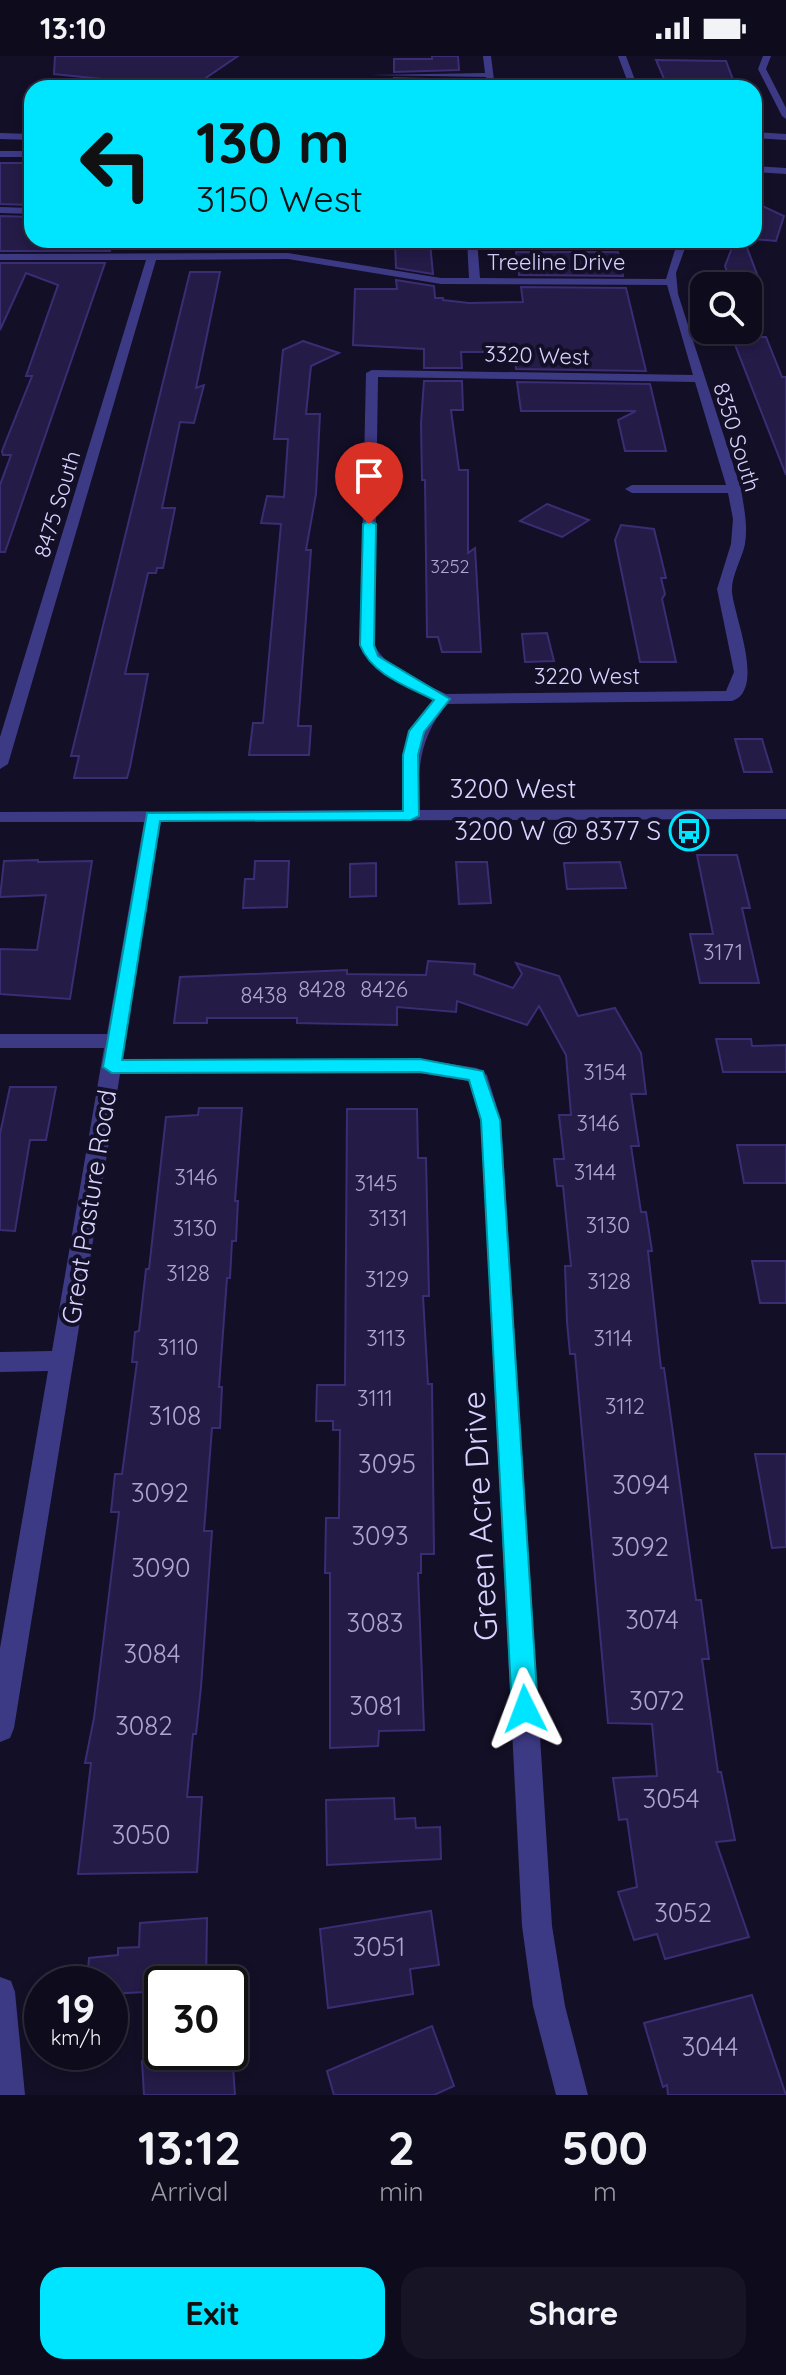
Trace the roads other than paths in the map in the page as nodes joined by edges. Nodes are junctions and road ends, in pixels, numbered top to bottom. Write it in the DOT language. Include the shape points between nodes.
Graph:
graph roads {
  1 [pos="487,56"];
  2 [pos="622,56"];
  3 [pos="767,56"];
  4 [pos="374,75"];
  5 [pos="489,75"];
  6 [pos="490,80"];
  7 [pos="631,80"];
  8 [pos="786,116"];
  9 [pos="0,136"];
  10 [pos="762,136"];
  11 [pos="24,137"];
  12 [pos="786,137"];
  13 [pos="0,154"];
  14 [pos="24,154"];
  15 [pos="762,170"];
  16 [pos="786,171"];
  17 [pos="0,210"];
  18 [pos="24,211"];
  19 [pos="254,248"];
  20 [pos="473,248"];
  21 [pos="680,248"];
  22 [pos="152,256"];
  23 [pos="252,256"];
  24 [pos="0,257"];
  25 [pos="475,282"];
  26 [pos="671,282"];
  27 [pos="699,379"];
  28 [pos="632,489"];
  29 [pos="734,489"];
  30 [pos="732,696"];
  31 [pos="443,699"];
  32 [pos="0,764"];
  33 [pos="786,814"];
  34 [pos="153,816"];
  35 [pos="411,816"];
  36 [pos="0,817"];
  37 [pos="0,1041"];
  38 [pos="116,1041"];
  39 [pos="112,1067"];
  40 [pos="63,1361"];
  41 [pos="0,1362"];
  42 [pos="0,1728"];
  43 [pos="0,1992"];
  44 [pos="9,2095"];
  45 [pos="572,2095"];
  1 -- 5 [label="street"];
  2 -- 7 [label="street"];
  3 -- 8 [label="street" via="762,69"];
  4 -- 5 [label="street"];
  5 -- 6 [label="street"];
  9 -- 11 [label="street"];
  10 -- 12 [label="street"];
  13 -- 14 [label="street"];
  15 -- 16 [label="street"];
  17 -- 18 [label="street"];
  19 -- 23 [label="street"];
  20 -- 25 [label="street"];
  21 -- 26 [label="street"];
  22 -- 23 [label="street, Treeline Drive"];
  22 -- 24 [label="street, Treeline Drive"];
  22 -- 32 [label="street, 8475 South"];
  23 -- 25 [label="street, Treeline Drive" via="314,259 411,278"];
  25 -- 26 [label="street, Treeline Drive"];
  26 -- 27 [label="street, 8350 South"];
  27 -- 29 [label="street, 8350 South"];
  27 -- 31 [label="street, 3320 West" via="372,373 367,645 382,666"];
  28 -- 29 [label="street"];
  29 -- 30 [label="street, 8350 South" via="738,544 724,589 742,672"];
  30 -- 31 [label="street, 3220 West"];
  31 -- 35 [label="street" via="417,731 410,755"];
  33 -- 35 [label="street, 3200 West"];
  34 -- 35 [label="street, 3200 West"];
  34 -- 36 [label="street, 3200 West"];
  34 -- 38 [label="street, Great Pasture Road"];
  37 -- 38 [label="street"];
  38 -- 39 [label="street, Great Pasture Road"];
  39 -- 40 [label="street, Great Pasture Road"];
  39 -- 45 [label="street, Green Acre Drive" via="420,1066 477,1075 491,1120 537,1926 549,2006"];
  40 -- 41 [label="street, Great Pasture Road"];
  40 -- 42 [label="street, Great Pasture Road"];
  43 -- 44 [label="street"];
}
